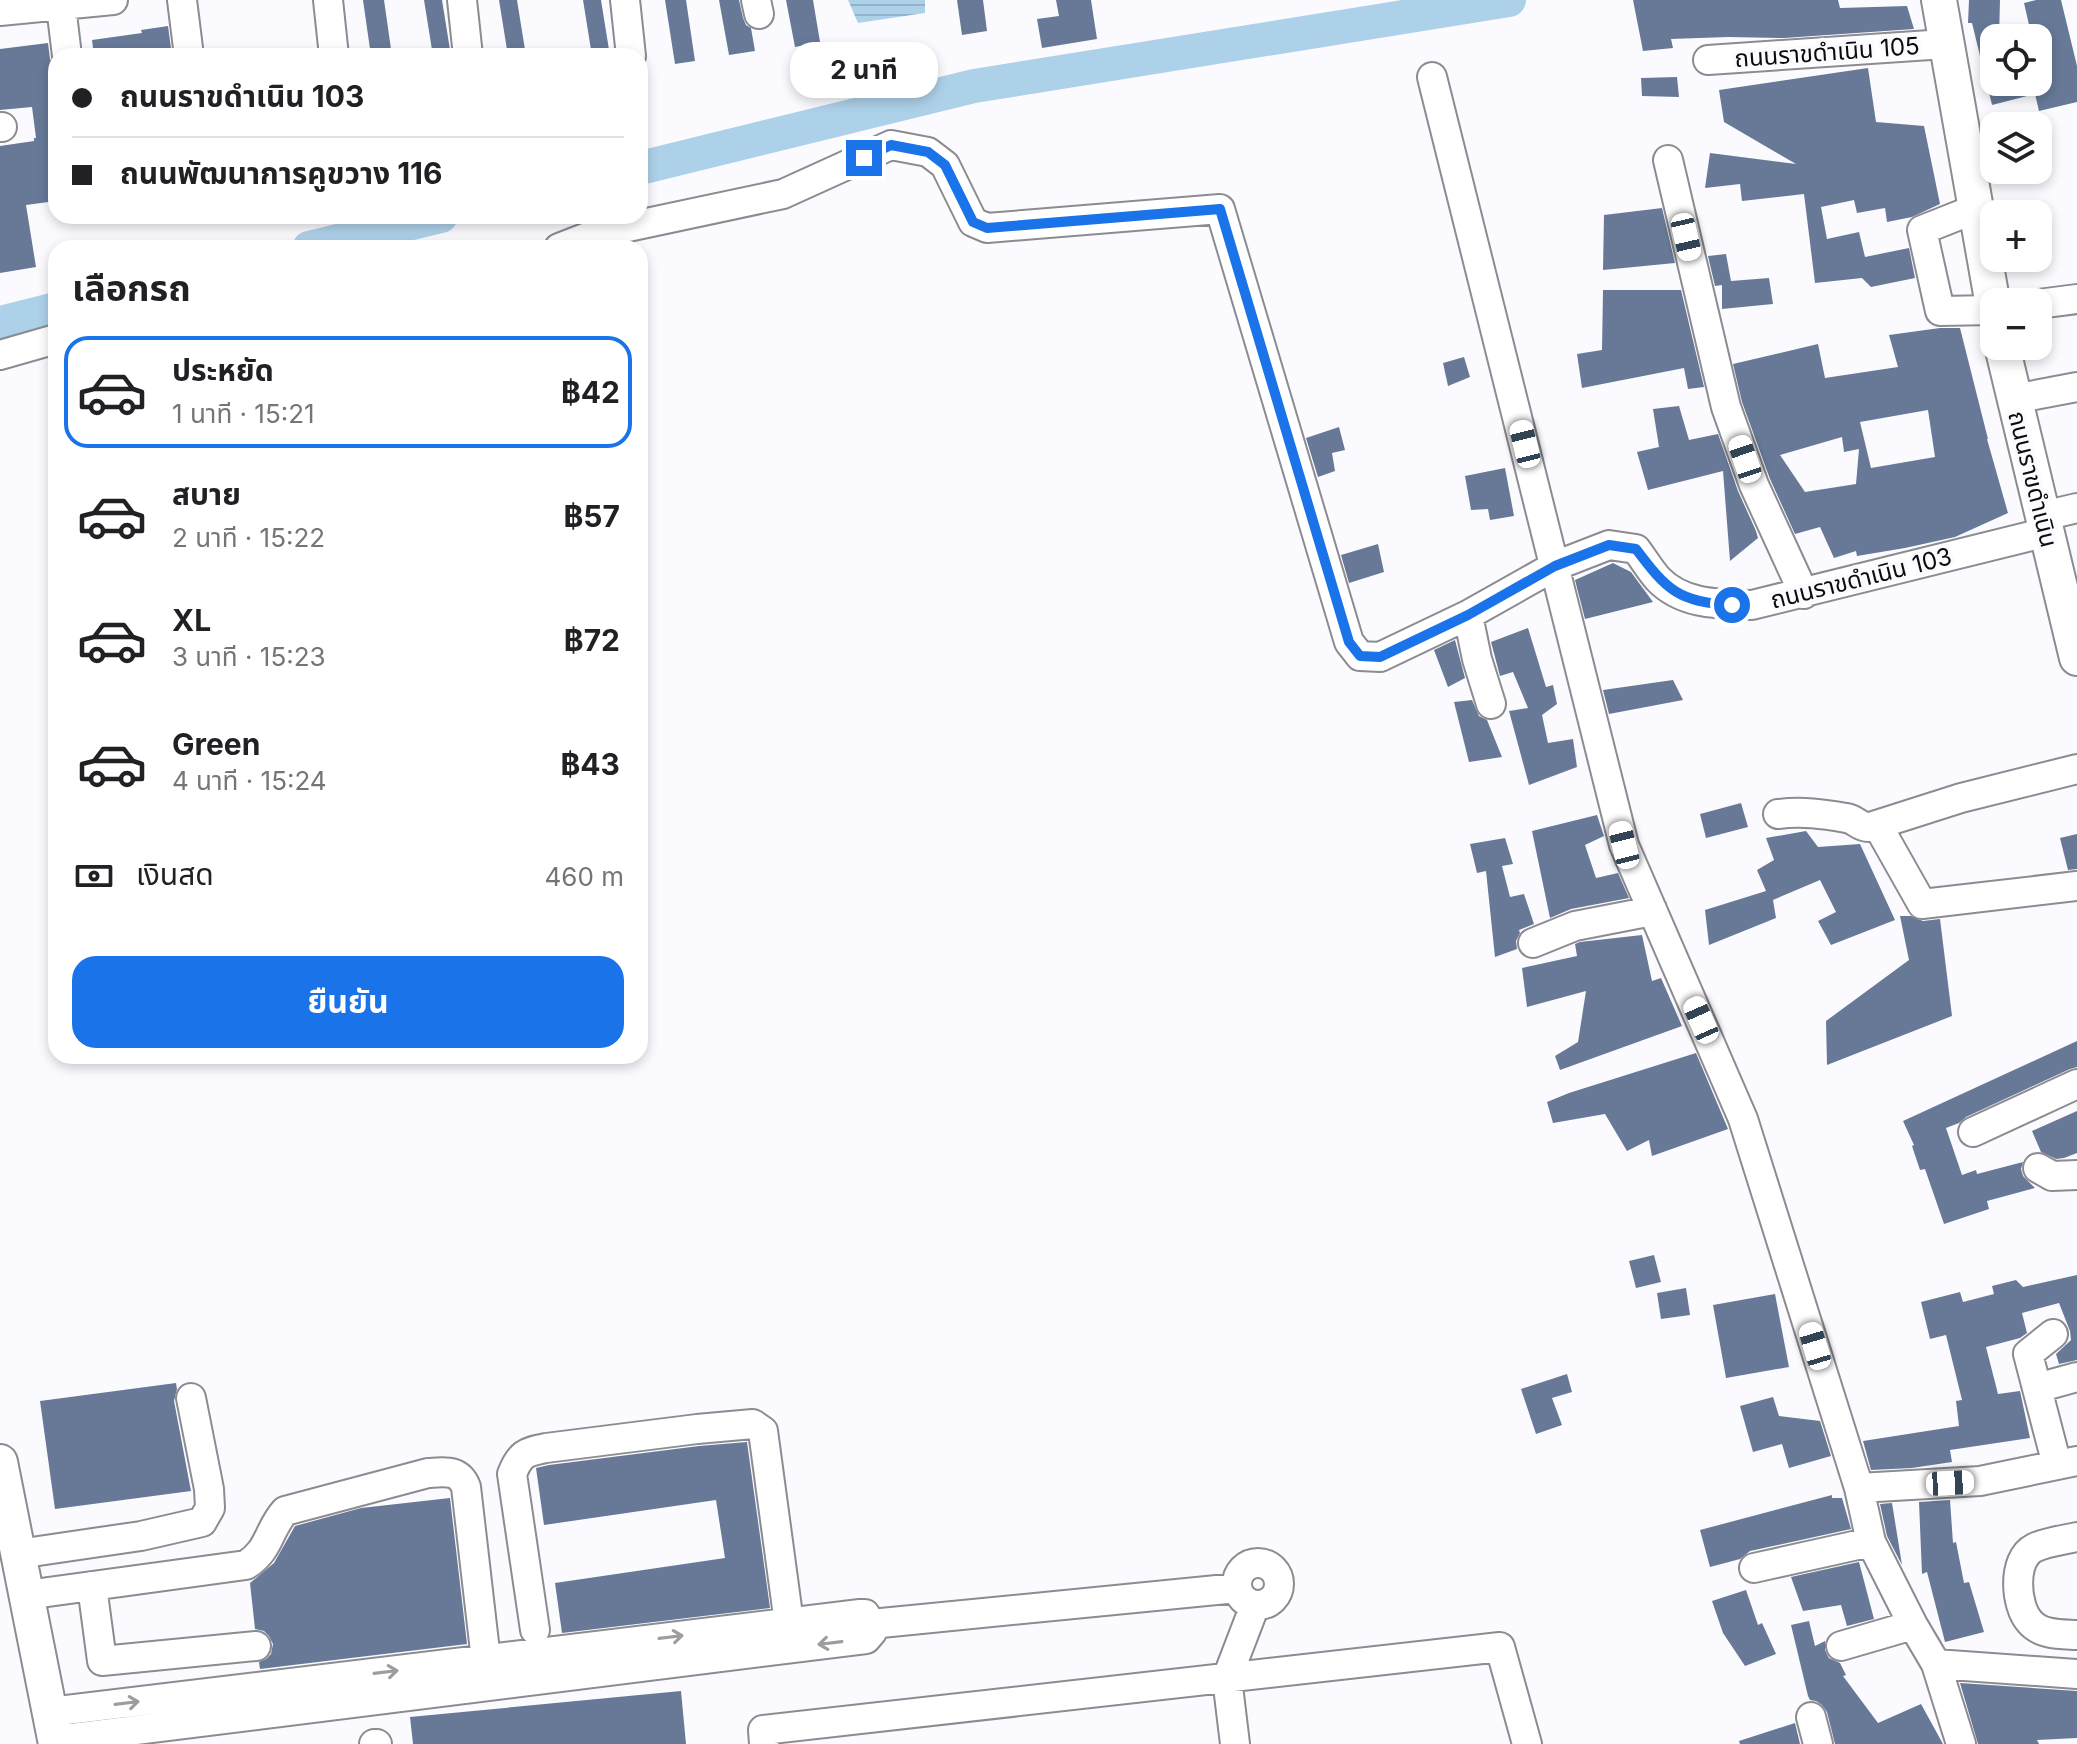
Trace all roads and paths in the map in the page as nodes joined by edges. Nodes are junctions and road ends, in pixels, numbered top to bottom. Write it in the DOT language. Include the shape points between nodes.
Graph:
graph roads {
  1 [pos="113,0"];
  2 [pos="182,0"];
  3 [pos="328,0"];
  4 [pos="462,0"];
  5 [pos="625,0"];
  6 [pos="1939,0"];
  7 [pos="61,6"];
  8 [pos="0,11"];
  9 [pos="1945,44"];
  10 [pos="66,48"];
  11 [pos="188,48"];
  12 [pos="333,48"];
  13 [pos="467,48"];
  14 [pos="630,48"];
  15 [pos="1708,60"];
  16 [pos="1432,77"];
  17 [pos="1668,160"];
  18 [pos="1975,209"];
  19 [pos="648,223"];
  20 [pos="642,224"];
  21 [pos="580,240"];
  22 [pos="1990,288"];
  23 [pos="2077,301"];
  24 [pos="2052,303"];
  25 [pos="1980,311"];
  26 [pos="48,341"];
  27 [pos="0,355"];
  28 [pos="2005,360"];
  29 [pos="2077,387"];
  30 [pos="2014,399"];
  31 [pos="2077,508"];
  32 [pos="2045,524"];
  33 [pos="1555,566"];
  34 [pos="1804,594"];
  35 [pos="2070,596"];
  36 [pos="1468,615"];
  37 [pos="2077,658"];
  38 [pos="1491,704"];
  39 [pos="2077,769"];
  40 [pos="1778,814"];
  41 [pos="1878,826"];
  42 [pos="2077,886"];
  43 [pos="1652,909"];
  44 [pos="1533,943"];
  45 [pos="2077,1084"];
  46 [pos="1973,1132"];
  47 [pos="2038,1168"];
  48 [pos="2077,1175"];
  49 [pos="2053,1334"];
  50 [pos="2077,1377"];
  51 [pos="2037,1388"];
  52 [pos="191,1398"];
  53 [pos="0,1462"];
  54 [pos="2067,1463"];
  55 [pos="1859,1488"];
  56 [pos="2077,1537"];
  57 [pos="1871,1542"];
  58 [pos="18,1554"];
  59 [pos="1754,1568"];
  60 [pos="92,1586"];
  61 [pos="26,1595"];
  62 [pos="789,1623"];
  63 [pos="871,1624"];
  64 [pos="1913,1625"];
  65 [pos="535,1630"];
  66 [pos="2077,1635"];
  67 [pos="256,1646"];
  68 [pos="1841,1646"];
  69 [pos="635,1654"];
  70 [pos="486,1660"];
  71 [pos="1936,1664"];
  72 [pos="2077,1674"];
  73 [pos="1227,1678"];
  74 [pos="54,1732"];
  75 [pos="764,1744"];
  76 [pos="1235,1744"];
  77 [pos="1527,1744"];
  78 [pos="1961,1744"];
  1 -- 7 [label="street"];
  2 -- 11 [label="street"];
  3 -- 12 [label="street"];
  4 -- 13 [label="street"];
  5 -- 14 [label="street"];
  6 -- 9 [label="main road"];
  7 -- 8 [label="street"];
  7 -- 10 [label="street"];
  9 -- 15 [label="street, ถนนราขดำเนิน 105"];
  9 -- 18 [label="main road"];
  16 -- 33 [label="street"];
  17 -- 34 [label="street" via="1726,407 1754,485"];
  18 -- 22 [label="main road"];
  18 -- 25 [label="street" via="1922,230 1940,311"];
  19 -- 36 [label="street, ถนนราขดำเนิน 103" via="783,194 891,145 928,152 945,165 973,222 987,228 1220,209 1349,642 1360,656 1380,657"];
  20 -- 21 [label="street, ถนนราขดำเนิน 103"];
  23 -- 24 [label="street"];
  26 -- 27 [label="street"];
  28 -- 30 [label="main road, ถนนราขดำเนิน"];
  29 -- 30 [label="street"];
  30 -- 32 [label="main road, ถนนราขดำเนิน"];
  31 -- 32 [label="street, ถนนราขดำเนิน 103"];
  32 -- 34 [label="street, ถนนราขดำเนิน 103"];
  32 -- 35 [label="main road, ถนนราขดำเนิน"];
  33 -- 34 [label="street, ถนนราขดำเนิน 103" via="1609,545 1636,549 1659,579 1694,600 1752,605"];
  33 -- 36 [label="street, ถนนราขดำเนิน 103"];
  33 -- 43 [label="street" via="1624,845"];
  35 -- 37 [label="main road, ถนนราขดำเนิน"];
  36 -- 38 [label="street"];
  39 -- 41 [label="street" via="1961,798"];
  40 -- 41 [label="street" via="1809,812 1846,818 1863,828"];
  41 -- 42 [label="street" via="1922,904"];
  43 -- 44 [label="street" via="1575,926"];
  43 -- 55 [label="street" via="1743,1119"];
  45 -- 46 [label="street"];
  47 -- 48 [label="street" via="2052,1176"];
  49 -- 51 [label="street" via="2028,1354"];
  50 -- 51 [label="street"];
  51 -- 54 [label="street"];
  52 -- 58 [label="street" via="209,1489 210,1508 202,1522"];
  53 -- 58 [label="main road"];
  54 -- 55 [label="street" via="1980,1481"];
  55 -- 57 [label="street"];
  56 -- 66 [label="street" via="2032,1548 2018,1579 2019,1599 2029,1621 2043,1631"];
  57 -- 59 [label="street"];
  57 -- 64 [label="street"];
  58 -- 61 [label="main road"];
  60 -- 61 [label="street"];
  60 -- 67 [label="street" via="102,1661"];
  60 -- 70 [label="street" via="246,1565 257,1558 285,1511 428,1473 457,1473 466,1487"];
  61 -- 74 [label="main road"];
  62 -- 63 [label="street" via="865,1614"];
  62 -- 65 [label="street" via="763,1431 753,1424 546,1448 518,1458 512,1474"];
  69 -- 62 [label="street, one-way"];
  63 -- 69 [label="street, one-way" via="866,1639"];
  63 -- 73 [label="street" via="1246,1596"];
  64 -- 68 [label="street"];
  64 -- 71 [label="street"];
  69 -- 70 [label="street"];
  69 -- 74 [label="street"];
  74 -- 70 [label="street, one-way"];
  71 -- 72 [label="street"];
  71 -- 78 [label="street"];
  73 -- 75 [label="street" via="763,1730"];
  73 -- 76 [label="street"];
  73 -- 77 [label="street" via="1500,1647"];
}
